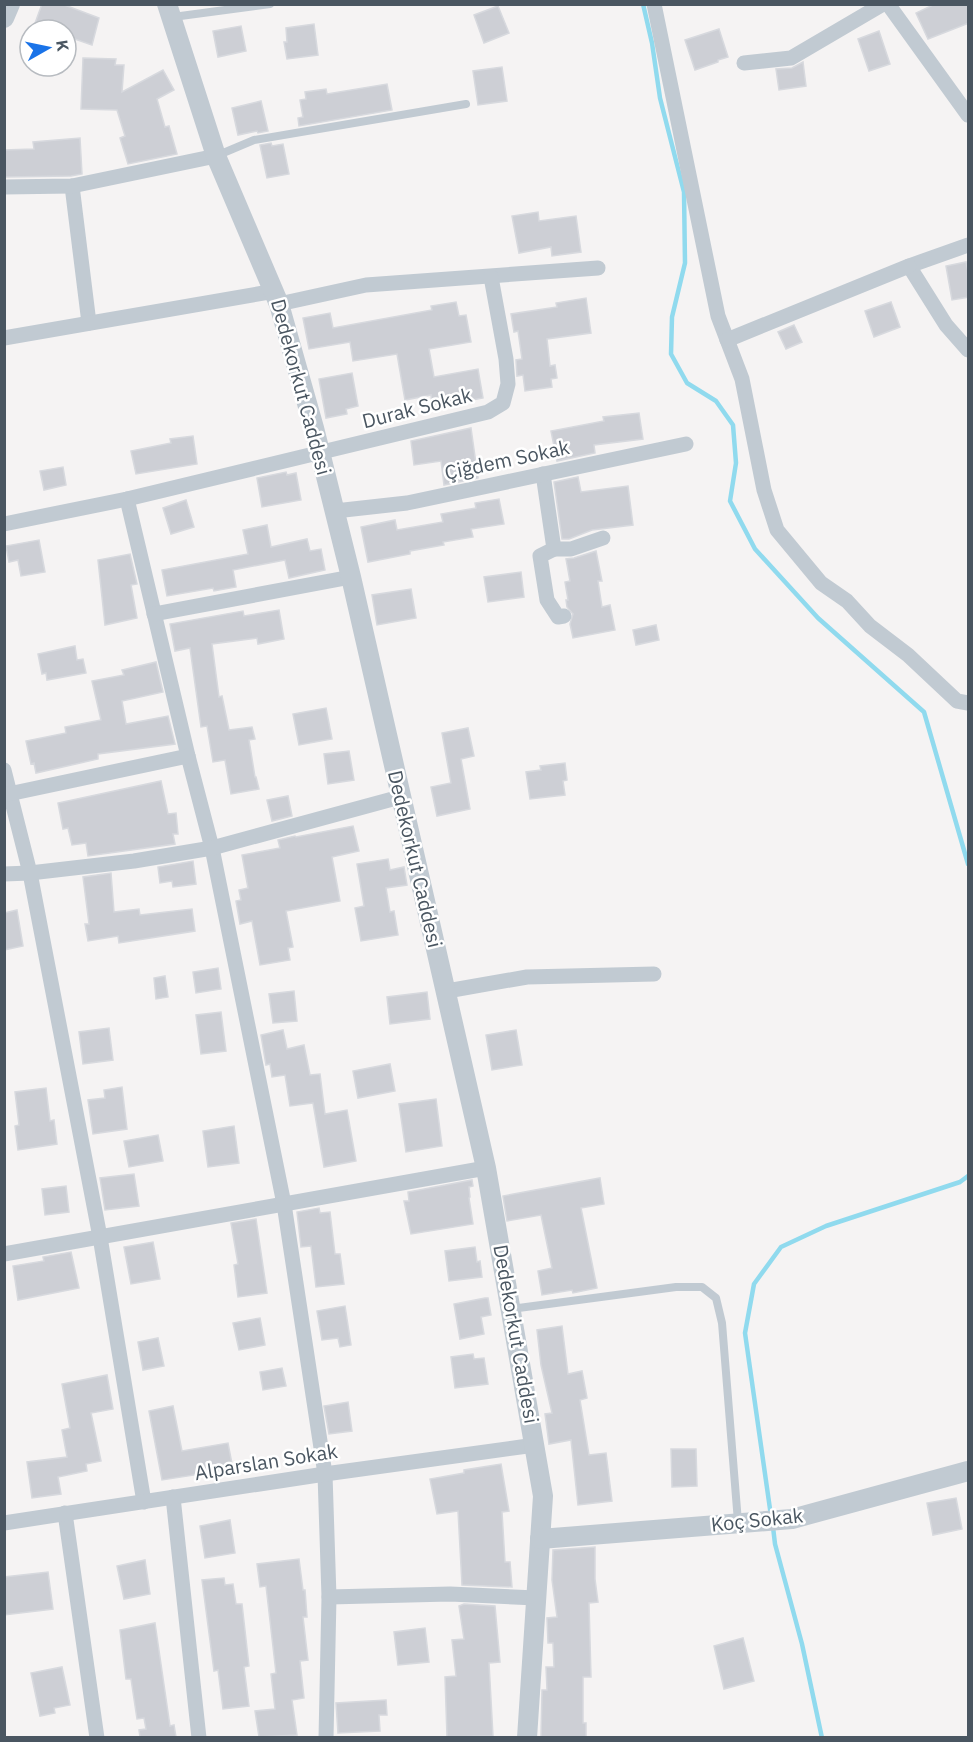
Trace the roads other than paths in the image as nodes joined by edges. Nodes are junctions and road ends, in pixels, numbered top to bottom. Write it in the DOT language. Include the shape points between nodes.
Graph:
graph roads {
  1 [pos="10,4"];
  2 [pos="270,4"];
  3 [pos="654,4"];
  4 [pos="886,4"];
  5 [pos="168,11"];
  6 [pos="4,18"];
  7 [pos="744,63"];
  8 [pos="466,104"];
  9 [pos="969,115"];
  10 [pos="216,156"];
  11 [pos="72,186"];
  12 [pos="4,187"];
  13 [pos="969,245"];
  14 [pos="909,266"];
  15 [pos="598,268"];
  16 [pos="491,277"];
  17 [pos="277,298"];
  18 [pos="89,323"];
  19 [pos="4,338"];
  20 [pos="727,340"];
  21 [pos="969,350"];
  22 [pos="686,444"];
  23 [pos="320,454"];
  24 [pos="543,474"];
  25 [pos="127,499"];
  26 [pos="335,511"];
  27 [pos="4,524"];
  28 [pos="603,538"];
  29 [pos="554,549"];
  30 [pos="351,577"];
  31 [pos="154,614"];
  32 [pos="564,616"];
  33 [pos="969,703"];
  34 [pos="188,756"];
  35 [pos="4,770"];
  36 [pos="7,794"];
  37 [pos="400,797"];
  38 [pos="212,848"];
  39 [pos="30,873"];
  40 [pos="4,874"];
  41 [pos="654,974"];
  42 [pos="447,991"];
  43 [pos="486,1168"];
  44 [pos="284,1204"];
  45 [pos="100,1237"];
  46 [pos="4,1254"];
  47 [pos="511,1309"];
  48 [pos="535,1445"];
  49 [pos="969,1472"];
  50 [pos="325,1474"];
  51 [pos="173,1497"];
  52 [pos="144,1502"];
  53 [pos="65,1513"];
  54 [pos="4,1523"];
  55 [pos="738,1523"];
  56 [pos="540,1539"];
  57 [pos="329,1597"];
  58 [pos="536,1598"];
  59 [pos="97,1737"];
  60 [pos="199,1737"];
  61 [pos="326,1737"];
  62 [pos="527,1737"];
  1 -- 6 [label="street"];
  2 -- 5 [label="lane"];
  3 -- 20 [label="street" via="718,316"];
  4 -- 7 [label="street" via="791,58"];
  4 -- 9 [label="street"];
  5 -- 10 [label="street, Dedekorkut Caddesi"];
  8 -- 10 [label="lane" via="254,140"];
  10 -- 11 [label="street"];
  10 -- 17 [label="street, Dedekorkut Caddesi"];
  11 -- 12 [label="street"];
  11 -- 18 [label="street"];
  13 -- 14 [label="street"];
  14 -- 20 [label="street"];
  14 -- 21 [label="street" via="946,325"];
  15 -- 16 [label="street"];
  16 -- 17 [label="street" via="366,285"];
  16 -- 23 [label="street, Durak Sokak" via="507,359 508,384 503,403 488,412"];
  17 -- 18 [label="street"];
  17 -- 23 [label="street, Dedekorkut Caddesi"];
  18 -- 19 [label="street"];
  20 -- 33 [label="street" via="742,379 764,490 777,530 820,583 847,601 870,626 957,701"];
  22 -- 24 [label="street, Çiğdem Sokak"];
  23 -- 25 [label="street"];
  23 -- 26 [label="street, Dedekorkut Caddesi"];
  24 -- 26 [label="street, Çiğdem Sokak" via="407,503"];
  24 -- 29 [label="street"];
  25 -- 27 [label="street"];
  25 -- 31 [label="street"];
  26 -- 30 [label="street, Dedekorkut Caddesi"];
  28 -- 29 [label="street" via="571,549"];
  29 -- 32 [label="street" via="540,556 547,600 558,617"];
  30 -- 31 [label="street"];
  30 -- 37 [label="street, Dedekorkut Caddesi"];
  31 -- 34 [label="street"];
  34 -- 36 [label="street"];
  34 -- 38 [label="street"];
  35 -- 36 [label="street"];
  36 -- 39 [label="street"];
  37 -- 38 [label="street"];
  37 -- 42 [label="street, Dedekorkut Caddesi"];
  38 -- 39 [label="street"];
  38 -- 44 [label="street"];
  39 -- 40 [label="street"];
  39 -- 45 [label="street"];
  41 -- 42 [label="street" via="527,977"];
  42 -- 43 [label="street, Dedekorkut Caddesi"];
  43 -- 44 [label="street"];
  43 -- 47 [label="street, Dedekorkut Caddesi"];
  44 -- 45 [label="street"];
  44 -- 50 [label="street"];
  45 -- 46 [label="street"];
  45 -- 52 [label="street"];
  47 -- 48 [label="street, Dedekorkut Caddesi"];
  47 -- 55 [label="lane" via="676,1287 702,1287 716,1298 723,1323"];
  48 -- 50 [label="street, Alparslan Sokak"];
  48 -- 56 [label="street, Dedekorkut Caddesi" via="543,1496"];
  49 -- 55 [label="street, Koç Sokak" via="792,1519"];
  50 -- 51 [label="street, Alparslan Sokak"];
  50 -- 57 [label="street"];
  51 -- 52 [label="street, Alparslan Sokak"];
  51 -- 60 [label="street"];
  52 -- 53 [label="street, Alparslan Sokak"];
  53 -- 54 [label="street, Alparslan Sokak"];
  53 -- 59 [label="street"];
  55 -- 56 [label="street, Koç Sokak"];
  56 -- 58 [label="street, Dedekorkut Caddesi"];
  57 -- 58 [label="street" via="450,1594"];
  57 -- 61 [label="street"];
  58 -- 62 [label="street, Dedekorkut Caddesi"];
}
